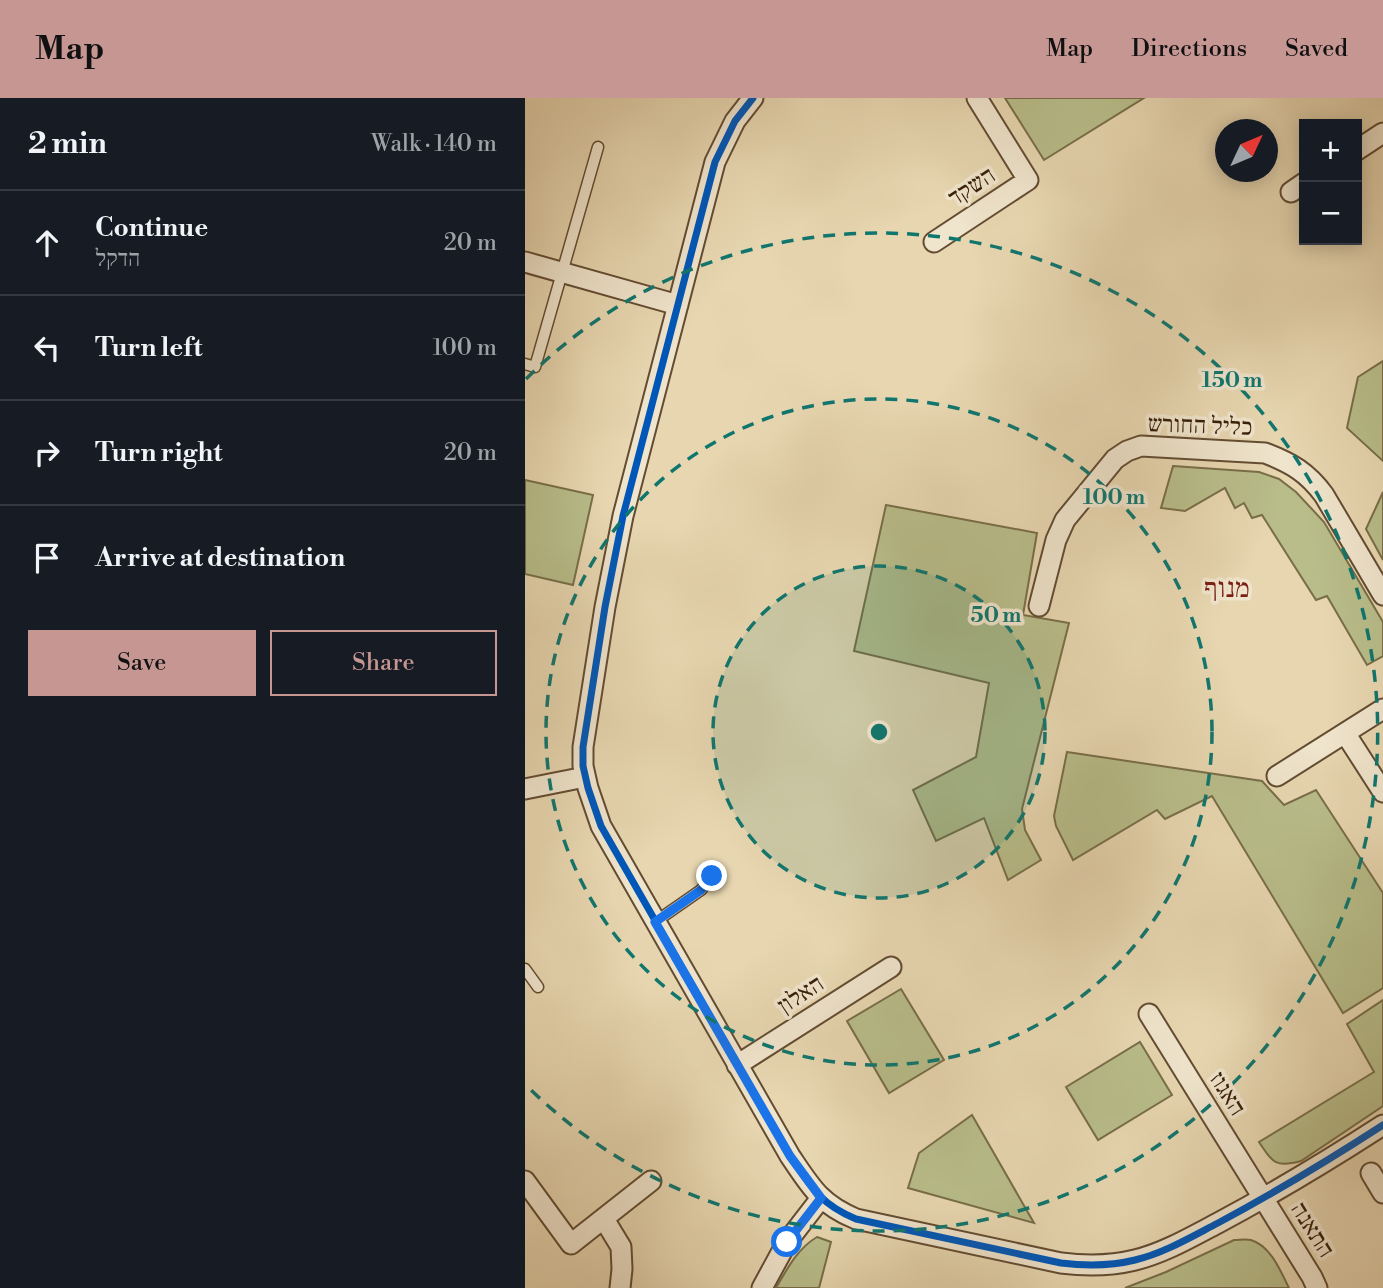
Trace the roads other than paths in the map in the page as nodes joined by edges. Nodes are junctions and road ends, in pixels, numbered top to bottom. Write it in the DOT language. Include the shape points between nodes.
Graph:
graph roads {
  1 [pos="753,98"];
  2 [pos="977,98"];
  3 [pos="1383,133"];
  4 [pos="598,147"];
  5 [pos="1362,147"];
  6 [pos="934,242"];
  7 [pos="525,262"];
  8 [pos="562,272"];
  9 [pos="678,305"];
  10 [pos="525,364"];
  11 [pos="1383,595"];
  12 [pos="1039,606"];
  13 [pos="1383,709"];
  14 [pos="1345,733"];
  15 [pos="1277,776"];
  16 [pos="585,777"];
  17 [pos="525,789"];
  18 [pos="1383,792"];
  19 [pos="712,876"];
  20 [pos="655,922"];
  21 [pos="891,967"];
  22 [pos="525,969"];
  23 [pos="538,987"];
  24 [pos="1149,1014"];
  25 [pos="737,1065"];
  26 [pos="1383,1125"];
  27 [pos="1371,1173"];
  28 [pos="525,1181"];
  29 [pos="651,1181"];
  30 [pos="1383,1193"];
  31 [pos="821,1198"];
  32 [pos="1263,1199"];
  33 [pos="604,1219"];
  34 [pos="620,1288"];
  35 [pos="762,1288"];
  36 [pos="1317,1288"];
  1 -- 9 [label="street" via="735,121 715,162"];
  2 -- 6 [label="street, השקד" via="1028,180"];
  3 -- 5 [label="street"];
  4 -- 8 [label="lane"];
  7 -- 8 [label="street"];
  8 -- 9 [label="street"];
  8 -- 10 [label="lane" via="535,367"];
  9 -- 16 [label="street" via="618,536 585,723"];
  11 -- 12 [label="street, כליל החורש" via="1324,495 1301,470 1265,453 1141,446 1115,459 1065,520"];
  13 -- 14 [label="street"];
  14 -- 15 [label="street"];
  14 -- 18 [label="street"];
  16 -- 17 [label="street"];
  16 -- 20 [label="street" via="601,826"];
  19 -- 20 [label="lane" via="701,890"];
  20 -- 25 [label="street"];
  21 -- 25 [label="street, האלון"];
  22 -- 23 [label="lane"];
  24 -- 32 [label="street, האגוז"];
  25 -- 31 [label="street" via="790,1156"];
  26 -- 32 [label="street"];
  27 -- 30 [label="street"];
  28 -- 33 [label="street" via="571,1244"];
  29 -- 33 [label="street"];
  31 -- 32 [label="street" via="856,1219 1082,1265 1136,1260 1177,1245"];
  31 -- 35 [label="street" via="787,1242"];
  32 -- 36 [label="street, התאנה"];
  33 -- 34 [label="street" via="621,1247"];
}
